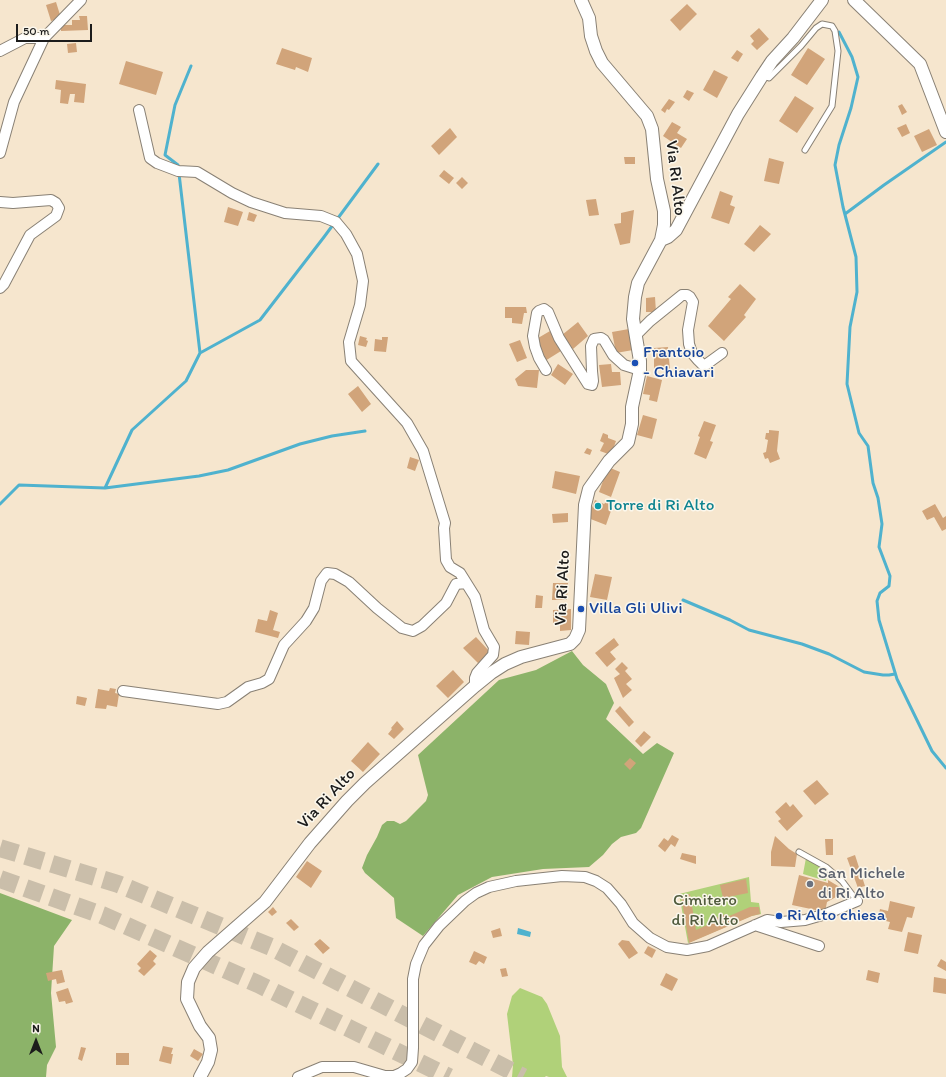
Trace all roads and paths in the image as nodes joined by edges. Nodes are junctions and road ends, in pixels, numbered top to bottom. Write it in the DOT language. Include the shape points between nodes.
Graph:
graph roads {
  1 [pos="81,0"];
  2 [pos="581,0"];
  3 [pos="822,0"];
  4 [pos="854,0"];
  5 [pos="44,38"];
  6 [pos="0,51"];
  7 [pos="762,76"];
  8 [pos="139,110"];
  9 [pos="946,132"];
  10 [pos="805,150"];
  11 [pos="0,153"];
  12 [pos="0,202"];
  13 [pos="661,240"];
  14 [pos="0,288"];
  15 [pos="636,335"];
  16 [pos="722,353"];
  17 [pos="546,370"];
  18 [pos="640,370"];
  19 [pos="466,583"];
  20 [pos="476,686"];
  21 [pos="123,691"];
  22 [pos="799,852"];
  23 [pos="857,901"];
  24 [pos="755,925"];
  25 [pos="818,946"];
  26 [pos="200,1077"];
  27 [pos="298,1077"];
  1 -- 5 [label="street"];
  2 -- 13 [label="street, Via Ri Alto" via="602,63 646,116 652,129 657,179 664,211"];
  3 -- 7 [label="street"];
  4 -- 9 [label="street" via="920,64"];
  5 -- 6 [label="street" via="24,38"];
  5 -- 11 [label="street" via="14,102"];
  7 -- 10 [label="lane" via="769,78 816,28 822,24 832,26 838,51 832,106"];
  7 -- 13 [label="street" via="738,114 676,230"];
  8 -- 19 [label="street" via="150,158 157,163 178,171 197,172 251,202 286,213 320,216 336,222 346,234 357,254 363,281 360,305 349,342 351,361 406,423 423,451 445,523 446,560 450,567 460,573"];
  12 -- 14 [label="street" via="51,200 56,203 59,211 30,235"];
  13 -- 15 [label="street, Via Ri Alto" via="638,283 633,319"];
  15 -- 16 [label="street" via="682,295 687,295 693,302 688,330 692,354 704,366"];
  15 -- 18 [label="street, Via Ri Alto"];
  17 -- 18 [label="street" via="534,347 533,336 537,313 544,309 588,384 592,385 593,381 591,346 594,339 604,340 613,355 624,365"];
  18 -- 20 [label="street, Via Ri Alto" via="628,442 609,461 589,489 585,505 579,630 575,638 570,644 560,648 521,657 505,664"];
  19 -- 20 [label="street" via="475,597 484,630 494,647 493,655 477,672"];
  19 -- 21 [label="street" via="456,584 446,603 422,626 413,630 402,628 349,582 335,574 327,573 321,581 314,608 284,645 269,679 248,687 227,702 218,704"];
  20 -- 26 [label="street, Via Ri Alto" via="347,801 310,843 265,902 208,952 194,968 188,982 187,998 200,1026 209,1038 211,1050"];
  22 -- 23 [label="lane" via="826,867 842,881"];
  23 -- 24 [label="street" via="805,920 767,920"];
  24 -- 25 [label="street"];
  24 -- 27 [label="street" via="708,946 687,950 667,947 650,938 633,923 607,888 585,877 562,876 489,887 465,901 424,945 413,979 414,1048 412,1062 407,1069 401,1074 385,1076 354,1067 322,1067"];
}
